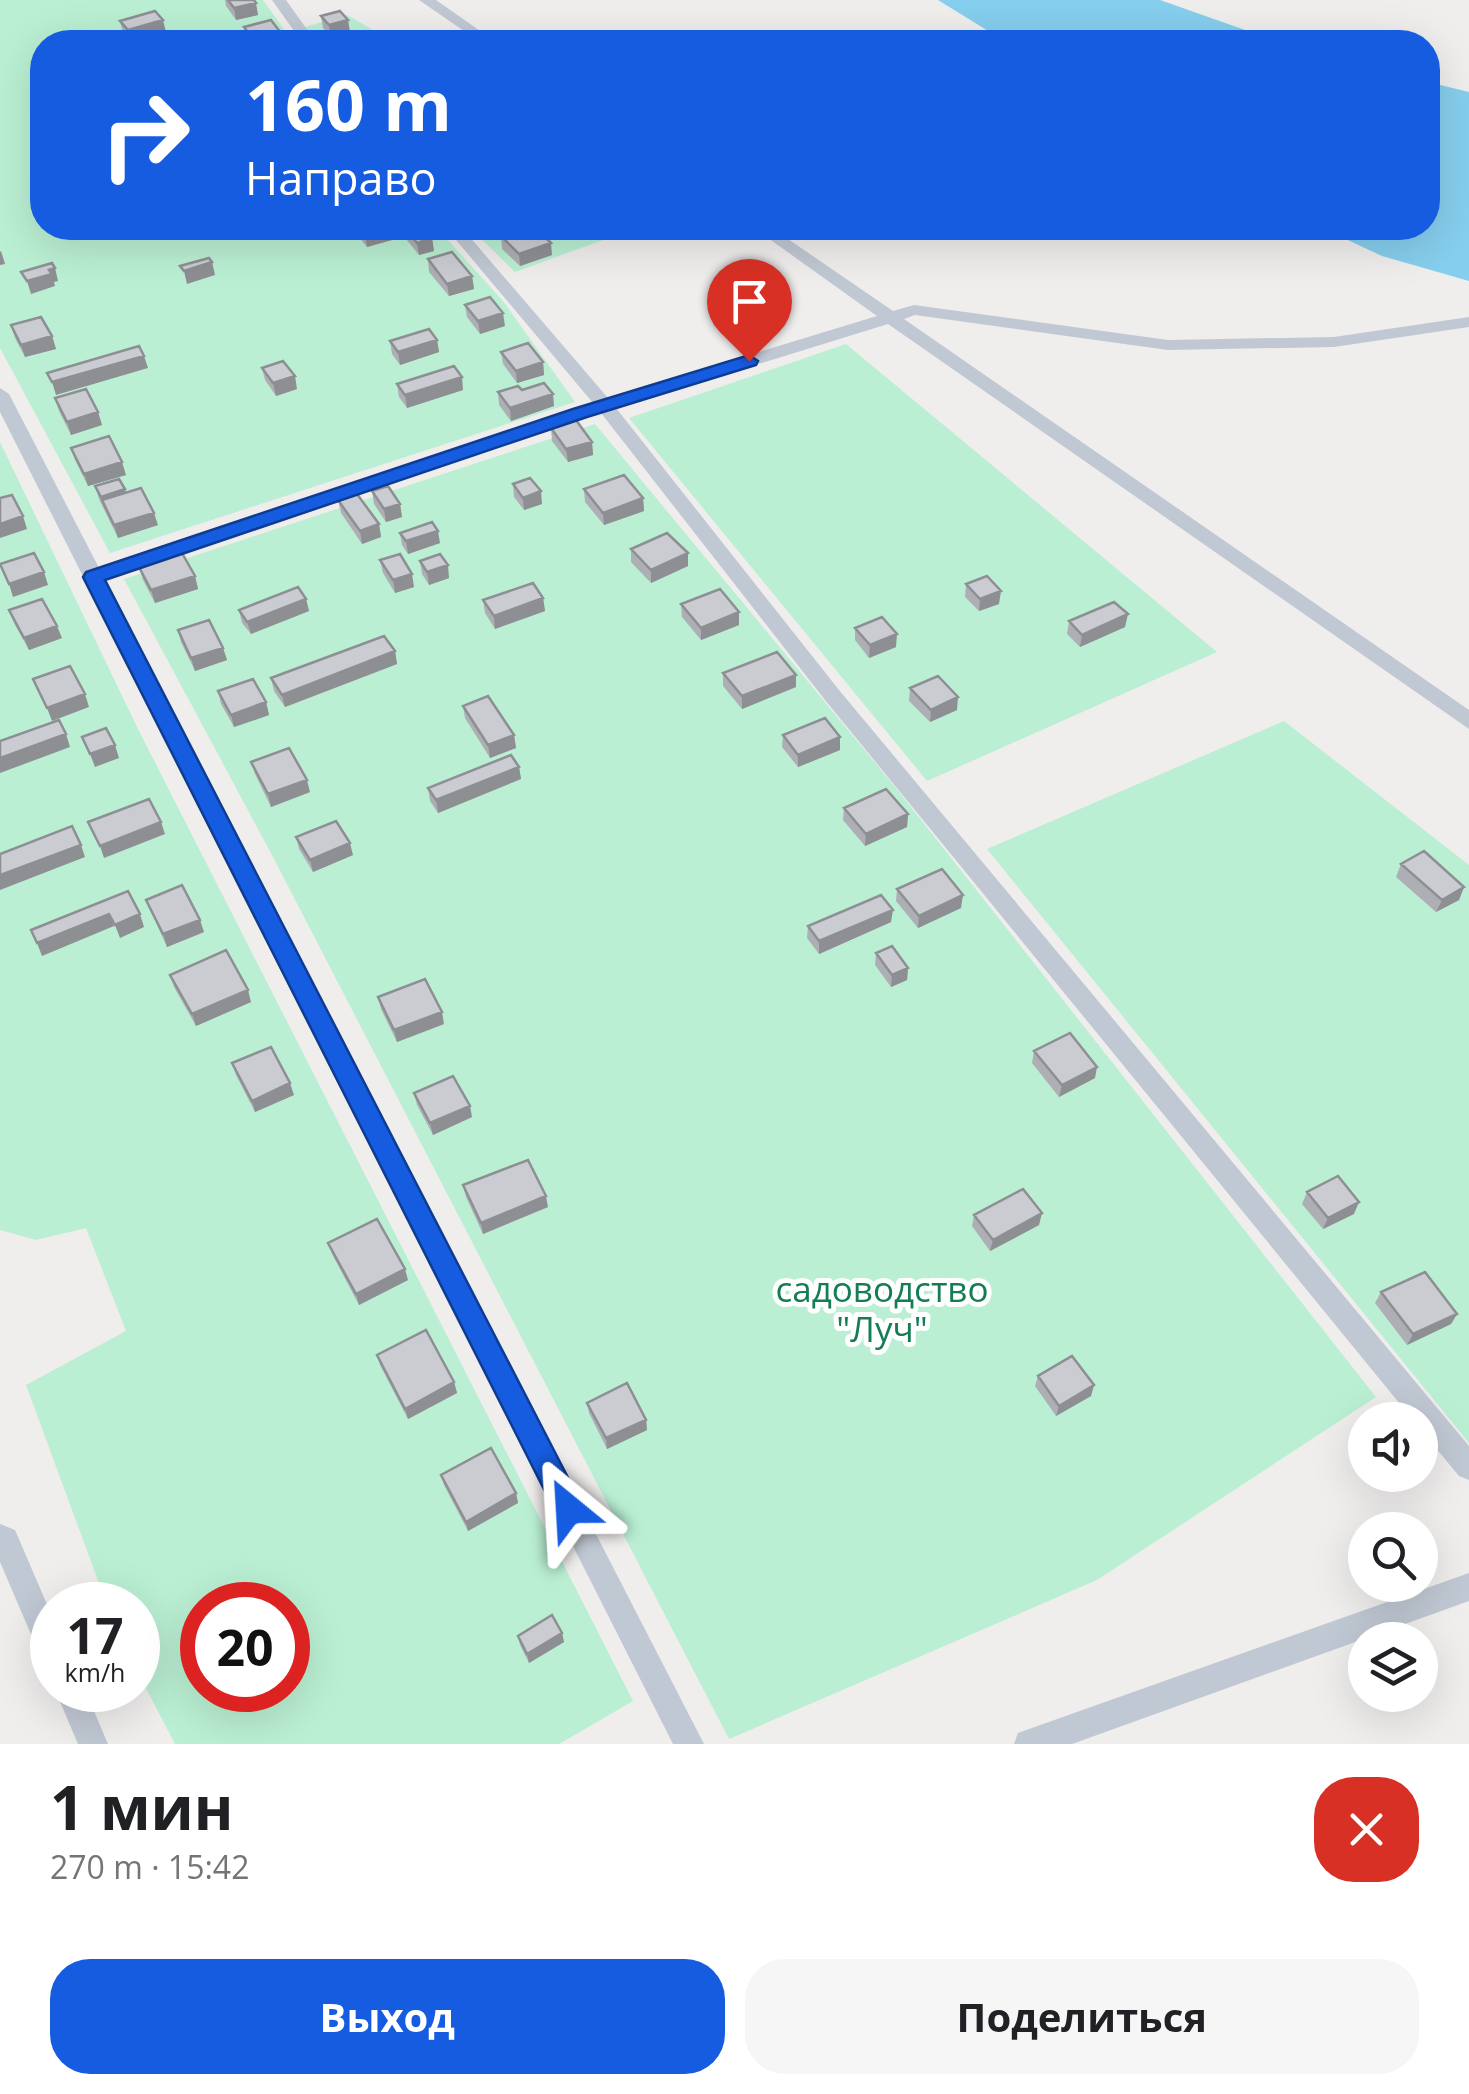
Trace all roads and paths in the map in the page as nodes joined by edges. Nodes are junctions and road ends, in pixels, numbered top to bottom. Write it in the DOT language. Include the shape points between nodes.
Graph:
graph roads {
  1 [pos="279,0"];
  2 [pos="426,0"];
  3 [pos="300,30"];
  4 [pos="470,30"];
  5 [pos="464,240"];
  6 [pos="780,240"];
  7 [pos="893,316"];
  8 [pos="1469,322"];
  9 [pos="0,394"];
  10 [pos="605,406"];
  11 [pos="93,577"];
  12 [pos="1469,721"];
  13 [pos="1469,1467"];
  14 [pos="0,1538"];
  15 [pos="1469,1587"];
  16 [pos="30,1599"];
  17 [pos="79,1712"];
  18 [pos="93,1744"];
  19 [pos="689,1744"];
  20 [pos="1029,1744"];
  1 -- 3 [label="lane"];
  2 -- 4 [label="lane"];
  5 -- 10 [label="lane"];
  6 -- 7 [label="lane"];
  7 -- 8 [label="lane" via="914,310 1168,345 1334,342"];
  7 -- 10 [label="lane"];
  7 -- 12 [label="lane"];
  9 -- 11 [label="lane"];
  10 -- 11 [label="lane"];
  10 -- 13 [label="lane" via="832,695"];
  11 -- 19 [label="lane"];
  14 -- 16 [label="lane"];
  15 -- 20 [label="lane"];
  17 -- 18 [label="lane"];
}
